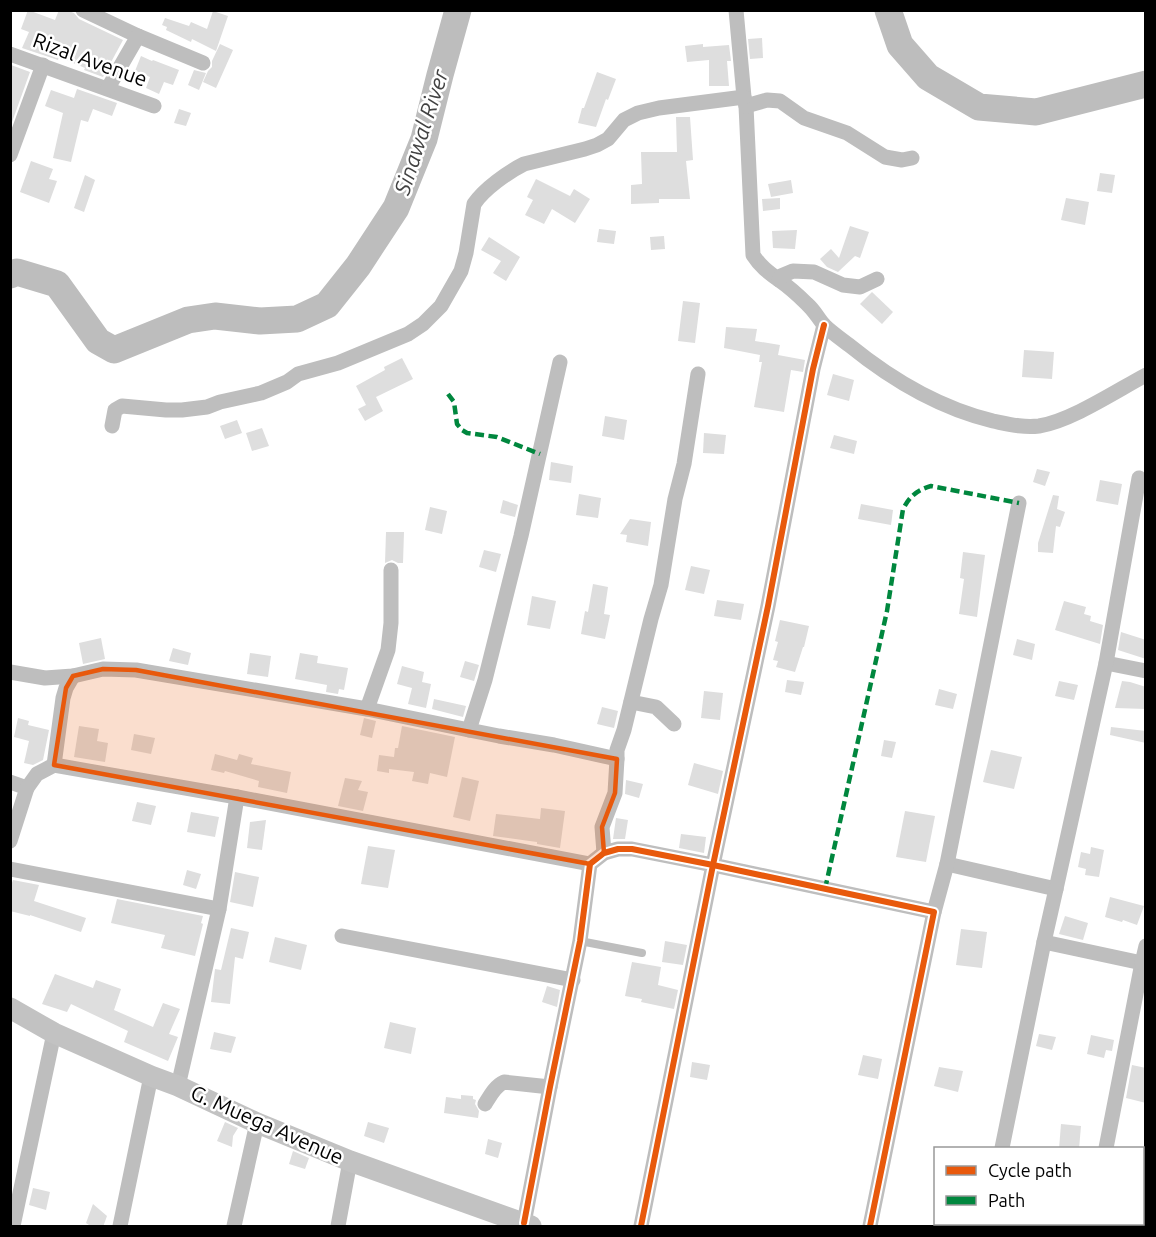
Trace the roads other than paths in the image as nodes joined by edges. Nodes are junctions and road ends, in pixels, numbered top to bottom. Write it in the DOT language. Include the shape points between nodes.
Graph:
graph roads {
  1 [pos="83,10"];
  2 [pos="736,10"];
  3 [pos="138,36"];
  4 [pos="10,54"];
  5 [pos="203,63"];
  6 [pos="43,65"];
  7 [pos="108,88"];
  8 [pos="745,101"];
  9 [pos="154,106"];
  10 [pos="10,155"];
  11 [pos="912,158"];
  12 [pos="877,279"];
  13 [pos="779,280"];
  14 [pos="824,325"];
  15 [pos="560,362"];
  16 [pos="698,374"];
  17 [pos="1146,375"];
  18 [pos="112,426"];
  19 [pos="1139,478"];
  20 [pos="1018,503"];
  21 [pos="391,570"];
  22 [pos="1106,663"];
  23 [pos="1146,671"];
  24 [pos="10,672"];
  25 [pos="74,676"];
  26 [pos="632,702"];
  27 [pos="367,709"];
  28 [pos="674,724"];
  29 [pos="469,730"];
  30 [pos="616,759"];
  31 [pos="54,765"];
  32 [pos="10,782"];
  33 [pos="27,788"];
  34 [pos="237,797"];
  35 [pos="10,841"];
  36 [pos="604,853"];
  37 [pos="590,864"];
  38 [pos="713,864"];
  39 [pos="947,864"];
  40 [pos="10,869"];
  41 [pos="1056,889"];
  42 [pos="219,909"];
  43 [pos="934,912"];
  44 [pos="342,936"];
  45 [pos="580,941"];
  46 [pos="1044,942"];
  47 [pos="1146,946"];
  48 [pos="642,953"];
  49 [pos="1142,963"];
  50 [pos="573,980"];
  51 [pos="10,1008"];
  52 [pos="54,1033"];
  53 [pos="151,1076"];
  54 [pos="178,1086"];
  55 [pos="550,1087"];
  56 [pos="485,1104"];
  57 [pos="256,1123"];
  58 [pos="1002,1147"];
  59 [pos="1106,1147"];
  60 [pos="350,1161"];
  61 [pos="528,1225"];
  62 [pos="13,1227"];
  63 [pos="120,1227"];
  64 [pos="234,1227"];
  65 [pos="338,1227"];
  66 [pos="641,1227"];
  67 [pos="870,1227"];
  1 -- 3 [label="street"];
  2 -- 8 [label="street"];
  3 -- 5 [label="street"];
  3 -- 7 [label="street"];
  4 -- 6 [label="street, Rizal Avenue"];
  6 -- 7 [label="street, Rizal Avenue"];
  6 -- 10 [label="street"];
  7 -- 9 [label="street, Rizal Avenue"];
  8 -- 11 [label="street" via="780,101 804,118 847,133 885,157"];
  8 -- 13 [label="street" via="753,255 766,272"];
  8 -- 18 [label="street" via="638,113 624,120 597,145 516,168 474,204 461,271 441,306 408,334 338,363 298,374 261,393 174,411 122,406 115,410"];
  12 -- 13 [label="street" via="860,287 843,285 814,272 793,271"];
  13 -- 14 [label="street"];
  14 -- 17 [label="street" via="910,388 967,414 1017,426 1057,421"];
  14 -- 38 [label="street"];
  15 -- 29 [label="street" via="518,547"];
  16 -- 26 [label="street" via="662,585"];
  19 -- 22 [label="street"];
  20 -- 39 [label="street"];
  21 -- 27 [label="street" via="388,650"];
  22 -- 23 [label="street"];
  22 -- 41 [label="street"];
  24 -- 25 [label="street" via="45,678"];
  25 -- 27 [label="street" via="103,669 136,670"];
  25 -- 31 [label="street" via="63,698"];
  26 -- 28 [label="street" via="656,707"];
  26 -- 30 [label="street"];
  27 -- 29 [label="street"];
  29 -- 30 [label="street"];
  30 -- 36 [label="street" via="615,793 602,827"];
  31 -- 33 [label="street" via="37,774"];
  31 -- 34 [label="street"];
  32 -- 33 [label="street"];
  33 -- 35 [label="street"];
  34 -- 37 [label="street"];
  34 -- 42 [label="street"];
  36 -- 37 [label="street"];
  36 -- 38 [label="street" via="632,849"];
  37 -- 45 [label="street"];
  38 -- 43 [label="street"];
  38 -- 66 [label="street"];
  39 -- 41 [label="street"];
  39 -- 43 [label="street"];
  40 -- 42 [label="street"];
  41 -- 46 [label="street"];
  42 -- 54 [label="street"];
  43 -- 67 [label="street"];
  44 -- 50 [label="street"];
  45 -- 48 [label="lane"];
  45 -- 50 [label="street"];
  46 -- 49 [label="street"];
  46 -- 58 [label="street"];
  47 -- 49 [label="street"];
  49 -- 59 [label="street"];
  50 -- 55 [label="street"];
  51 -- 52 [label="street, G. Muega Avenue"];
  52 -- 53 [label="street, G. Muega Avenue"];
  52 -- 62 [label="street"];
  53 -- 54 [label="street, G. Muega Avenue"];
  53 -- 63 [label="street"];
  54 -- 57 [label="street, G. Muega Avenue"];
  55 -- 56 [label="street" via="500,1084"];
  55 -- 61 [label="street"];
  57 -- 60 [label="street, G. Muega Avenue"];
  57 -- 64 [label="street"];
  60 -- 61 [label="street, G. Muega Avenue"];
  60 -- 65 [label="street"];
}
